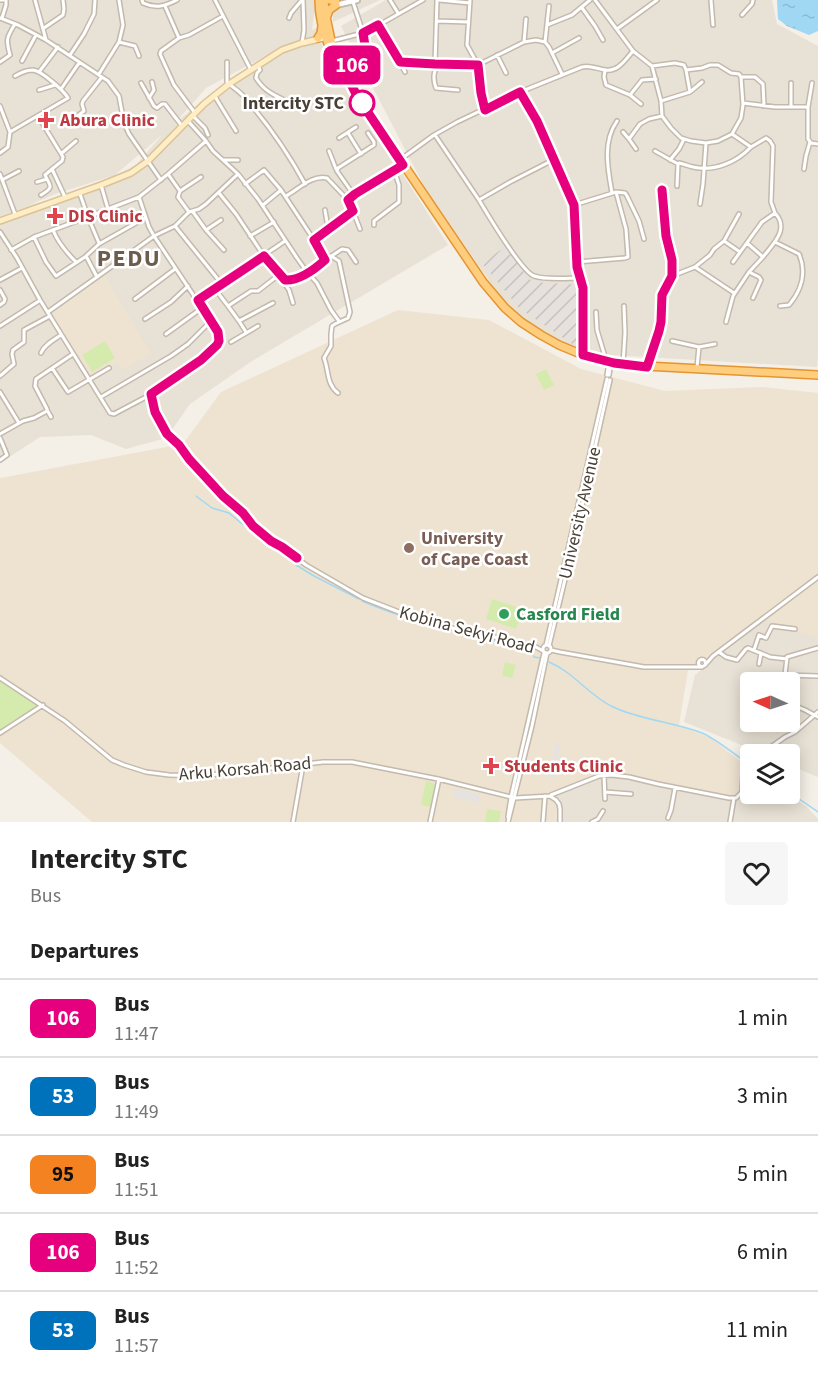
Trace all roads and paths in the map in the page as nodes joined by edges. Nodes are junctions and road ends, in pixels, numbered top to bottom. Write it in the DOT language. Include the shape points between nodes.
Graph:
graph roads {
  1 [pos="3,0"];
  2 [pos="35,0"];
  3 [pos="63,0"];
  4 [pos="95,0"];
  5 [pos="119,0"];
  6 [pos="142,0"];
  7 [pos="177,0"];
  8 [pos="215,0"];
  9 [pos="302,0"];
  10 [pos="346,0"];
  11 [pos="390,0"];
  12 [pos="423,0"];
  13 [pos="438,0"];
  14 [pos="590,0"];
  15 [pos="595,0"];
  16 [pos="657,0"];
  17 [pos="711,0"];
  18 [pos="753,0"];
  19 [pos="355,1"];
  20 [pos="455,1"];
  21 [pos="470,2"];
  22 [pos="325,4"];
  23 [pos="165,6"];
  24 [pos="549,6"];
  25 [pos="582,8"];
  26 [pos="398,13"];
  27 [pos="742,15"];
  28 [pos="223,16"];
  29 [pos="1,18"];
  30 [pos="289,18"];
  31 [pos="526,19"];
  32 [pos="436,21"];
  33 [pos="468,22"];
  34 [pos="16,24"];
  35 [pos="378,25"];
  36 [pos="547,25"];
  37 [pos="713,25"];
  38 [pos="44,28"];
  39 [pos="616,29"];
  40 [pos="363,33"];
  41 [pos="36,35"];
  42 [pos="178,38"];
  43 [pos="579,38"];
  44 [pos="325,39"];
  45 [pos="46,40"];
  46 [pos="603,40"];
  47 [pos="119,42"];
  48 [pos="525,42"];
  49 [pos="545,42"];
  50 [pos="302,43"];
  51 [pos="58,47"];
  52 [pos="633,51"];
  53 [pos="552,53"];
  54 [pos="70,55"];
  55 [pos="497,55"];
  56 [pos="139,56"];
  57 [pos="22,61"];
  58 [pos="0,62"];
  59 [pos="227,62"];
  60 [pos="400,62"];
  61 [pos="80,63"];
  62 [pos="437,64"];
  63 [pos="258,65"];
  64 [pos="478,65"];
  65 [pos="652,66"];
  66 [pos="251,70"];
  67 [pos="605,70"];
  68 [pos="686,70"];
  69 [pos="39,72"];
  70 [pos="405,72"];
  71 [pos="506,73"];
  72 [pos="562,74"];
  73 [pos="15,76"];
  74 [pos="100,76"];
  75 [pos="741,77"];
  76 [pos="656,79"];
  77 [pos="152,82"];
  78 [pos="702,82"];
  79 [pos="141,83"];
  80 [pos="791,83"];
  81 [pos="812,83"];
  82 [pos="229,84"];
  83 [pos="55,85"];
  84 [pos="352,86"];
  85 [pos="62,89"];
  86 [pos="39,90"];
  87 [pos="458,90"];
  88 [pos="520,92"];
  89 [pos="690,92"];
  90 [pos="214,95"];
  91 [pos="630,95"];
  92 [pos="149,98"];
  93 [pos="661,101"];
  94 [pos="743,103"];
  95 [pos="641,104"];
  96 [pos="295,105"];
  97 [pos="0,106"];
  98 [pos="764,106"];
  99 [pos="791,106"];
  100 [pos="808,107"];
  101 [pos="485,110"];
  102 [pos="194,114"];
  103 [pos="38,116"];
  104 [pos="662,116"];
  105 [pos="187,120"];
  106 [pos="71,121"];
  107 [pos="617,121"];
  108 [pos="182,126"];
  109 [pos="356,127"];
  110 [pos="236,131"];
  111 [pos="10,132"];
  112 [pos="623,132"];
  113 [pos="348,133"];
  114 [pos="368,133"];
  115 [pos="732,134"];
  116 [pos="208,135"];
  117 [pos="434,135"];
  118 [pos="339,138"];
  119 [pos="629,139"];
  120 [pos="684,139"];
  121 [pos="76,141"];
  122 [pos="206,141"];
  123 [pos="810,142"];
  124 [pos="706,143"];
  125 [pos="818,144"];
  126 [pos="752,147"];
  127 [pos="636,149"];
  128 [pos="329,151"];
  129 [pos="655,151"];
  130 [pos="0,153"];
  131 [pos="62,153"];
  132 [pos="361,154"];
  133 [pos="224,160"];
  134 [pos="238,160"];
  135 [pos="553,160"];
  136 [pos="670,160"];
  137 [pos="148,161"];
  138 [pos="402,162"];
  139 [pos="678,164"];
  140 [pos="52,169"];
  141 [pos="704,169"];
  142 [pos="804,169"];
  143 [pos="394,170"];
  144 [pos="19,171"];
  145 [pos="337,171"];
  146 [pos="0,174"];
  147 [pos="168,174"];
  148 [pos="238,174"];
  149 [pos="201,177"];
  150 [pos="47,179"];
  151 [pos="2,180"];
  152 [pos="161,180"];
  153 [pos="37,182"];
  154 [pos="246,184"];
  155 [pos="305,184"];
  156 [pos="101,185"];
  157 [pos="677,186"];
  158 [pos="180,190"];
  159 [pos="281,190"];
  160 [pos="662,190"];
  161 [pos="79,193"];
  162 [pos="219,193"];
  163 [pos="614,193"];
  164 [pos="355,194"];
  165 [pos="41,195"];
  166 [pos="286,196"];
  167 [pos="65,197"];
  168 [pos="139,197"];
  169 [pos="348,200"];
  170 [pos="479,200"];
  171 [pos="700,204"];
  172 [pos="262,205"];
  173 [pos="574,205"];
  174 [pos="108,209"];
  175 [pos="325,210"];
  176 [pos="353,211"];
  177 [pos="191,212"];
  178 [pos="775,213"];
  179 [pos="15,214"];
  180 [pos="739,214"];
  181 [pos="88,217"];
  182 [pos="1,218"];
  183 [pos="145,218"];
  184 [pos="221,220"];
  185 [pos="274,222"];
  186 [pos="334,225"];
  187 [pos="374,225"];
  188 [pos="175,226"];
  189 [pos="54,230"];
  190 [pos="206,230"];
  191 [pos="360,230"];
  192 [pos="0,232"];
  193 [pos="154,236"];
  194 [pos="250,236"];
  195 [pos="34,237"];
  196 [pos="644,239"];
  197 [pos="314,240"];
  198 [pos="285,241"];
  199 [pos="724,241"];
  200 [pos="775,242"];
  201 [pos="747,243"];
  202 [pos="99,244"];
  203 [pos="11,250"];
  204 [pos="224,250"];
  205 [pos="740,252"];
  206 [pos="86,256"];
  207 [pos="264,256"];
  208 [pos="331,256"];
  209 [pos="763,257"];
  210 [pos="325,260"];
  211 [pos="76,262"];
  212 [pos="356,262"];
  213 [pos="577,262"];
  214 [pos="733,262"];
  215 [pos="695,267"];
  216 [pos="22,268"];
  217 [pos="176,269"];
  218 [pos="307,272"];
  219 [pos="749,272"];
  220 [pos="280,274"];
  221 [pos="672,276"];
  222 [pos="97,277"];
  223 [pos="580,278"];
  224 [pos="0,280"];
  225 [pos="285,280"];
  226 [pos="221,283"];
  227 [pos="188,286"];
  228 [pos="215,289"];
  229 [pos="0,290"];
  230 [pos="735,293"];
  231 [pos="753,298"];
  232 [pos="135,299"];
  233 [pos="40,300"];
  234 [pos="198,300"];
  235 [pos="273,303"];
  236 [pos="293,303"];
  237 [pos="0,305"];
  238 [pos="228,306"];
  239 [pos="624,306"];
  240 [pos="780,306"];
  241 [pos="202,308"];
  242 [pos="596,312"];
  243 [pos="49,314"];
  244 [pos="145,319"];
  245 [pos="211,321"];
  246 [pos="239,321"];
  247 [pos="339,321"];
  248 [pos="726,322"];
  249 [pos="0,326"];
  250 [pos="258,326"];
  251 [pos="246,332"];
  252 [pos="166,334"];
  253 [pos="61,335"];
  254 [pos="672,341"];
  255 [pos="231,342"];
  256 [pos="715,344"];
  257 [pos="699,347"];
  258 [pos="41,353"];
  259 [pos="73,354"];
  260 [pos="580,354"];
  261 [pos="647,367"];
  262 [pos="52,368"];
  263 [pos="109,368"];
  264 [pos="610,368"];
  265 [pos="697,369"];
  266 [pos="818,375"];
  267 [pos="0,376"];
  268 [pos="89,379"];
  269 [pos="0,392"];
  270 [pos="338,393"];
  271 [pos="151,394"];
  272 [pos="101,397"];
  273 [pos="47,410"];
  274 [pos="51,417"];
  275 [pos="19,423"];
  276 [pos="0,436"];
  277 [pos="0,460"];
  278 [pos="818,577"];
  279 [pos="795,629"];
  280 [pos="818,648"];
  281 [pos="547,650"];
  282 [pos="754,650"];
  283 [pos="719,652"];
  284 [pos="761,653"];
  285 [pos="713,656"];
  286 [pos="787,659"];
  287 [pos="700,660"];
  288 [pos="759,664"];
  289 [pos="704,666"];
  290 [pos="686,667"];
  291 [pos="785,672"];
  292 [pos="800,675"];
  293 [pos="818,676"];
  294 [pos="0,678"];
  295 [pos="43,705"];
  296 [pos="800,708"];
  297 [pos="817,715"];
  298 [pos="0,733"];
  299 [pos="775,744"];
  300 [pos="303,764"];
  301 [pos="604,775"];
  302 [pos="439,779"];
  303 [pos="675,788"];
  304 [pos="605,792"];
  305 [pos="631,794"];
  306 [pos="740,794"];
  307 [pos="547,796"];
  308 [pos="513,797"];
  309 [pos="734,798"];
  310 [pos="605,799"];
  311 [pos="603,811"];
  312 [pos="668,818"];
  313 [pos="293,822"];
  314 [pos="430,822"];
  315 [pos="508,822"];
  316 [pos="543,822"];
  317 [pos="560,822"];
  318 [pos="592,822"];
  319 [pos="730,822"];
  1 -- 29 [label="street" via="6,5"];
  2 -- 38 [label="street"];
  3 -- 38 [label="street" via="63,15"];
  4 -- 54 [label="street" via="94,14"];
  5 -- 47 [label="street" via="123,25"];
  6 -- 23 [label="street" via="153,6"];
  7 -- 23 [label="street"];
  8 -- 28 [label="street"];
  9 -- 30 [label="street"];
  9 -- 50 [label="street"];
  10 -- 22 [label="street"];
  11 -- 26 [label="street"];
  12 -- 26 [label="street"];
  13 -- 20 [label="street"];
  13 -- 32 [label="street"];
  14 -- 25 [label="street"];
  15 -- 39 [label="street"];
  16 -- 39 [label="street"];
  17 -- 37 [label="street"];
  18 -- 27 [label="street"];
  19 -- 22 [label="street"];
  19 -- 40 [label="street"];
  20 -- 21 [label="street"];
  21 -- 33 [label="street"];
  22 -- 44 [label="highway"];
  22 -- 44 [label="highway"];
  23 -- 42 [label="street"];
  24 -- 36 [label="street"];
  25 -- 36 [label="street"];
  25 -- 46 [label="street"];
  26 -- 35 [label="street"];
  28 -- 42 [label="street"];
  28 -- 66 [label="street"];
  29 -- 34 [label="street"];
  31 -- 48 [label="street"];
  32 -- 33 [label="street"];
  32 -- 62 [label="street"];
  33 -- 64 [label="street" via="467,45"];
  34 -- 41 [label="street"];
  34 -- 58 [label="street" via="7,42 10,55"];
  35 -- 40 [label="street"];
  35 -- 60 [label="street"];
  36 -- 49 [label="street"];
  38 -- 45 [label="street"];
  39 -- 52 [label="street"];
  40 -- 44 [label="street"];
  40 -- 84 [label="street" via="366,52 353,63"];
  41 -- 45 [label="street"];
  41 -- 57 [label="street"];
  42 -- 102 [label="street" via="160,54 174,86"];
  43 -- 53 [label="street"];
  44 -- 50 [label="main road"];
  44 -- 84 [label="highway"];
  45 -- 51 [label="street"];
  47 -- 56 [label="street" via="135,46"];
  47 -- 74 [label="street"];
  48 -- 49 [label="street"];
  48 -- 55 [label="street"];
  49 -- 53 [label="street"];
  50 -- 63 [label="main road"];
  51 -- 54 [label="street"];
  51 -- 69 [label="street"];
  52 -- 65 [label="street"];
  52 -- 67 [label="street" via="615,69"];
  53 -- 72 [label="street"];
  54 -- 61 [label="street"];
  55 -- 64 [label="street"];
  55 -- 71 [label="street"];
  59 -- 82 [label="street"];
  60 -- 62 [label="street"];
  60 -- 70 [label="street"];
  61 -- 74 [label="street"];
  61 -- 85 [label="street"];
  62 -- 64 [label="street"];
  62 -- 87 [label="street" via="436,88"];
  63 -- 66 [label="main road"];
  63 -- 96 [label="street" via="256,78 262,87"];
  64 -- 101 [label="street"];
  65 -- 68 [label="street" via="681,64"];
  65 -- 76 [label="street"];
  66 -- 82 [label="main road"];
  67 -- 72 [label="street" via="588,66"];
  67 -- 91 [label="street" via="606,85"];
  68 -- 75 [label="street" via="718,64"];
  68 -- 89 [label="street"];
  69 -- 73 [label="street" via="26,71"];
  69 -- 83 [label="street"];
  72 -- 88 [label="street"];
  74 -- 106 [label="street" via="83,100 84,111"];
  74 -- 137 [label="street" via="119,96 126,128"];
  75 -- 94 [label="street"];
  75 -- 98 [label="street" via="754,77 763,84"];
  76 -- 91 [label="street" via="642,80"];
  76 -- 93 [label="street"];
  77 -- 92 [label="street" via="154,90"];
  78 -- 89 [label="street"];
  79 -- 92 [label="street"];
  80 -- 99 [label="street"];
  81 -- 100 [label="street"];
  82 -- 90 [label="main road"];
  82 -- 155 [label="street" via="272,130"];
  83 -- 85 [label="street"];
  83 -- 86 [label="street"];
  84 -- 138 [label="highway"];
  85 -- 103 [label="street" via="67,100"];
  88 -- 101 [label="street"];
  88 -- 135 [label="street"];
  89 -- 93 [label="street"];
  90 -- 102 [label="main road"];
  90 -- 110 [label="street"];
  91 -- 95 [label="street"];
  92 -- 108 [label="street" via="156,107 166,106"];
  93 -- 104 [label="street"];
  94 -- 98 [label="street"];
  94 -- 115 [label="street" via="741,118"];
  97 -- 111 [label="street"];
  98 -- 99 [label="street"];
  99 -- 100 [label="street"];
  100 -- 123 [label="street"];
  101 -- 117 [label="street"];
  102 -- 105 [label="main road"];
  102 -- 116 [label="street"];
  103 -- 111 [label="street"];
  103 -- 131 [label="street"];
  104 -- 119 [label="street" via="640,124"];
  104 -- 120 [label="street"];
  105 -- 108 [label="main road"];
  105 -- 122 [label="street"];
  107 -- 163 [label="street" via="609,133 607,148"];
  108 -- 137 [label="main road"];
  109 -- 113 [label="street"];
  111 -- 130 [label="street" via="8,147"];
  112 -- 119 [label="street"];
  113 -- 118 [label="street"];
  113 -- 132 [label="street"];
  114 -- 132 [label="street" via="374,145"];
  115 -- 124 [label="street"];
  115 -- 126 [label="street"];
  117 -- 138 [label="street"];
  117 -- 170 [label="street"];
  119 -- 127 [label="street"];
  120 -- 124 [label="street"];
  120 -- 136 [label="street"];
  121 -- 131 [label="street"];
  122 -- 133 [label="street"];
  122 -- 147 [label="street"];
  123 -- 125 [label="street"];
  123 -- 142 [label="street"];
  124 -- 141 [label="street"];
  126 -- 141 [label="street" via="725,165"];
  126 -- 178 [label="street" via="766,138 773,146 771,202"];
  128 -- 145 [label="street"];
  129 -- 136 [label="street"];
  131 -- 140 [label="street" via="63,159"];
  132 -- 145 [label="street"];
  133 -- 134 [label="street"];
  133 -- 148 [label="street"];
  135 -- 170 [label="street"];
  135 -- 173 [label="street"];
  136 -- 139 [label="street"];
  137 -- 152 [label="street"];
  137 -- 156 [label="main road"];
  138 -- 143 [label="street"];
  138 -- 260 [label="highway" via="498,301 530,328"];
  139 -- 141 [label="street"];
  139 -- 157 [label="street"];
  140 -- 150 [label="street" via="45,175"];
  140 -- 167 [label="street"];
  141 -- 171 [label="street"];
  143 -- 164 [label="street"];
  143 -- 187 [label="street" via="399,202 377,218"];
  144 -- 151 [label="street"];
  145 -- 164 [label="street"];
  146 -- 151 [label="street"];
  147 -- 152 [label="street"];
  147 -- 158 [label="street"];
  148 -- 154 [label="street"];
  148 -- 162 [label="street"];
  149 -- 158 [label="street"];
  150 -- 153 [label="street"];
  150 -- 165 [label="street" via="50,188"];
  151 -- 179 [label="street"];
  152 -- 168 [label="street"];
  154 -- 159 [label="street" via="264,170"];
  154 -- 172 [label="street"];
  155 -- 166 [label="street"];
  155 -- 169 [label="street" via="327,178"];
  156 -- 161 [label="main road"];
  156 -- 174 [label="street"];
  158 -- 177 [label="street" via="178,197"];
  159 -- 166 [label="street"];
  159 -- 172 [label="street"];
  160 -- 221 [label="street"];
  161 -- 167 [label="main road"];
  161 -- 181 [label="street"];
  162 -- 177 [label="street"];
  162 -- 194 [label="street"];
  163 -- 173 [label="street"];
  163 -- 196 [label="street" via="627,196"];
  163 -- 213 [label="street" via="626,229 628,257"];
  164 -- 169 [label="street"];
  166 -- 197 [label="street"];
  167 -- 179 [label="main road"];
  168 -- 174 [label="street"];
  168 -- 183 [label="street"];
  169 -- 176 [label="street"];
  170 -- 223 [label="street" via="528,272 541,278"];
  172 -- 185 [label="street"];
  173 -- 213 [label="street"];
  174 -- 181 [label="street"];
  175 -- 186 [label="street" via="327,222"];
  176 -- 186 [label="street"];
  176 -- 191 [label="street"];
  177 -- 188 [label="street"];
  177 -- 190 [label="street"];
  178 -- 200 [label="street" via="781,225"];
  178 -- 201 [label="street" via="762,222"];
  179 -- 182 [label="main road"];
  180 -- 199 [label="street"];
  181 -- 189 [label="street"];
  181 -- 202 [label="street"];
  183 -- 193 [label="street"];
  183 -- 202 [label="street"];
  184 -- 190 [label="street"];
  185 -- 194 [label="street"];
  185 -- 198 [label="street"];
  186 -- 197 [label="street"];
  188 -- 193 [label="street"];
  188 -- 226 [label="street"];
  189 -- 195 [label="street"];
  189 -- 211 [label="street" via="62,247"];
  190 -- 204 [label="street"];
  192 -- 203 [label="street"];
  193 -- 217 [label="street"];
  193 -- 222 [label="street"];
  194 -- 207 [label="street"];
  195 -- 203 [label="street"];
  195 -- 211 [label="street" via="56,276"];
  197 -- 210 [label="street"];
  198 -- 207 [label="street"];
  198 -- 218 [label="street"];
  199 -- 205 [label="street"];
  199 -- 215 [label="street"];
  200 -- 209 [label="street"];
  200 -- 240 [label="street" via="797,252 802,264 797,296 788,306"];
  201 -- 205 [label="street"];
  201 -- 209 [label="street"];
  202 -- 206 [label="street"];
  203 -- 216 [label="street"];
  205 -- 214 [label="street"];
  206 -- 211 [label="street"];
  206 -- 222 [label="street"];
  207 -- 220 [label="street"];
  207 -- 226 [label="street"];
  208 -- 210 [label="street"];
  208 -- 212 [label="street" via="345,249"];
  208 -- 247 [label="street" via="339,261 350,312 348,318"];
  209 -- 219 [label="street"];
  210 -- 218 [label="street"];
  213 -- 223 [label="street"];
  215 -- 221 [label="street"];
  215 -- 230 [label="street"];
  216 -- 224 [label="street"];
  216 -- 233 [label="street"];
  217 -- 227 [label="street"];
  217 -- 232 [label="street"];
  218 -- 225 [label="street"];
  218 -- 247 [label="street"];
  219 -- 230 [label="street"];
  219 -- 231 [label="street" via="761,280"];
  220 -- 225 [label="street"];
  220 -- 238 [label="street"];
  221 -- 261 [label="street" via="662,295 661,322"];
  222 -- 243 [label="street"];
  223 -- 260 [label="street" via="584,346"];
  225 -- 236 [label="street"];
  226 -- 228 [label="street"];
  227 -- 234 [label="street"];
  227 -- 244 [label="street"];
  228 -- 234 [label="street"];
  228 -- 238 [label="street"];
  229 -- 237 [label="street" via="5,299"];
  230 -- 248 [label="street"];
  233 -- 243 [label="street"];
  233 -- 249 [label="street"];
  234 -- 241 [label="street"];
  235 -- 246 [label="street"];
  238 -- 246 [label="street"];
  239 -- 264 [label="street, University Avenue" via="625,333"];
  241 -- 245 [label="street"];
  241 -- 252 [label="street"];
  242 -- 264 [label="street" via="597,330"];
  243 -- 253 [label="street"];
  243 -- 267 [label="street" via="23,332 24,342 12,352 15,363"];
  245 -- 271 [label="street" via="218,332 217,345"];
  245 -- 272 [label="street" via="171,356"];
  246 -- 251 [label="street"];
  247 -- 270 [label="street" via="333,326 331,346 324,358 330,384"];
  250 -- 251 [label="street"];
  251 -- 255 [label="street"];
  253 -- 258 [label="street"];
  253 -- 259 [label="street"];
  254 -- 257 [label="street"];
  256 -- 257 [label="street"];
  257 -- 265 [label="street"];
  259 -- 262 [label="street"];
  259 -- 268 [label="street"];
  260 -- 264 [label="highway"];
  261 -- 264 [label="highway"];
  261 -- 265 [label="highway"];
  262 -- 268 [label="street" via="67,392"];
  262 -- 273 [label="street" via="35,382"];
  263 -- 268 [label="street"];
  264 -- 281 [label="street, University Avenue" via="573,548"];
  265 -- 266 [label="highway"];
  268 -- 272 [label="street"];
  269 -- 275 [label="street"];
  271 -- 272 [label="street" via="114,414"];
  271 -- 281 [label="street, Kobina Sekyi Road" via="167,434 223,496 271,541 320,574 363,598 417,619"];
  273 -- 274 [label="street"];
  273 -- 275 [label="street"];
  275 -- 276 [label="street"];
  276 -- 277 [label="street" via="8,454"];
  278 -- 283 [label="street"];
  279 -- 282 [label="street" via="772,626 766,638 759,635"];
  280 -- 286 [label="street"];
  281 -- 290 [label="street" via="644,667"];
  281 -- 308 [label="street, University Avenue"];
  282 -- 283 [label="street" via="747,648 737,660"];
  282 -- 284 [label="street"];
  283 -- 285 [label="street"];
  284 -- 286 [label="street"];
  284 -- 288 [label="street"];
  285 -- 287 [label="street"];
  285 -- 289 [label="street"];
  286 -- 291 [label="street"];
  287 -- 289 [label="street" via="699,664"];
  287 -- 290 [label="street"];
  289 -- 290 [label="street"];
  292 -- 293 [label="street"];
  294 -- 295 [label="street, Arku Korsah Road"];
  295 -- 298 [label="street"];
  295 -- 300 [label="street, Arku Korsah Road" via="112,759 146,771 201,776"];
  296 -- 297 [label="street"];
  297 -- 299 [label="street"];
  300 -- 302 [label="street, Arku Korsah Road" via="357,762"];
  300 -- 313 [label="street"];
  301 -- 303 [label="street"];
  301 -- 304 [label="street"];
  301 -- 307 [label="street, Arku Korsah Road"];
  302 -- 308 [label="street, Arku Korsah Road"];
  302 -- 314 [label="street"];
  303 -- 309 [label="street"];
  303 -- 312 [label="street"];
  304 -- 305 [label="street"];
  304 -- 310 [label="street"];
  306 -- 309 [label="street"];
  307 -- 308 [label="street, Arku Korsah Road"];
  307 -- 316 [label="street"];
  307 -- 317 [label="street" via="559,804"];
  308 -- 315 [label="street, University Avenue"];
  309 -- 319 [label="street"];
  311 -- 318 [label="street"];
}
